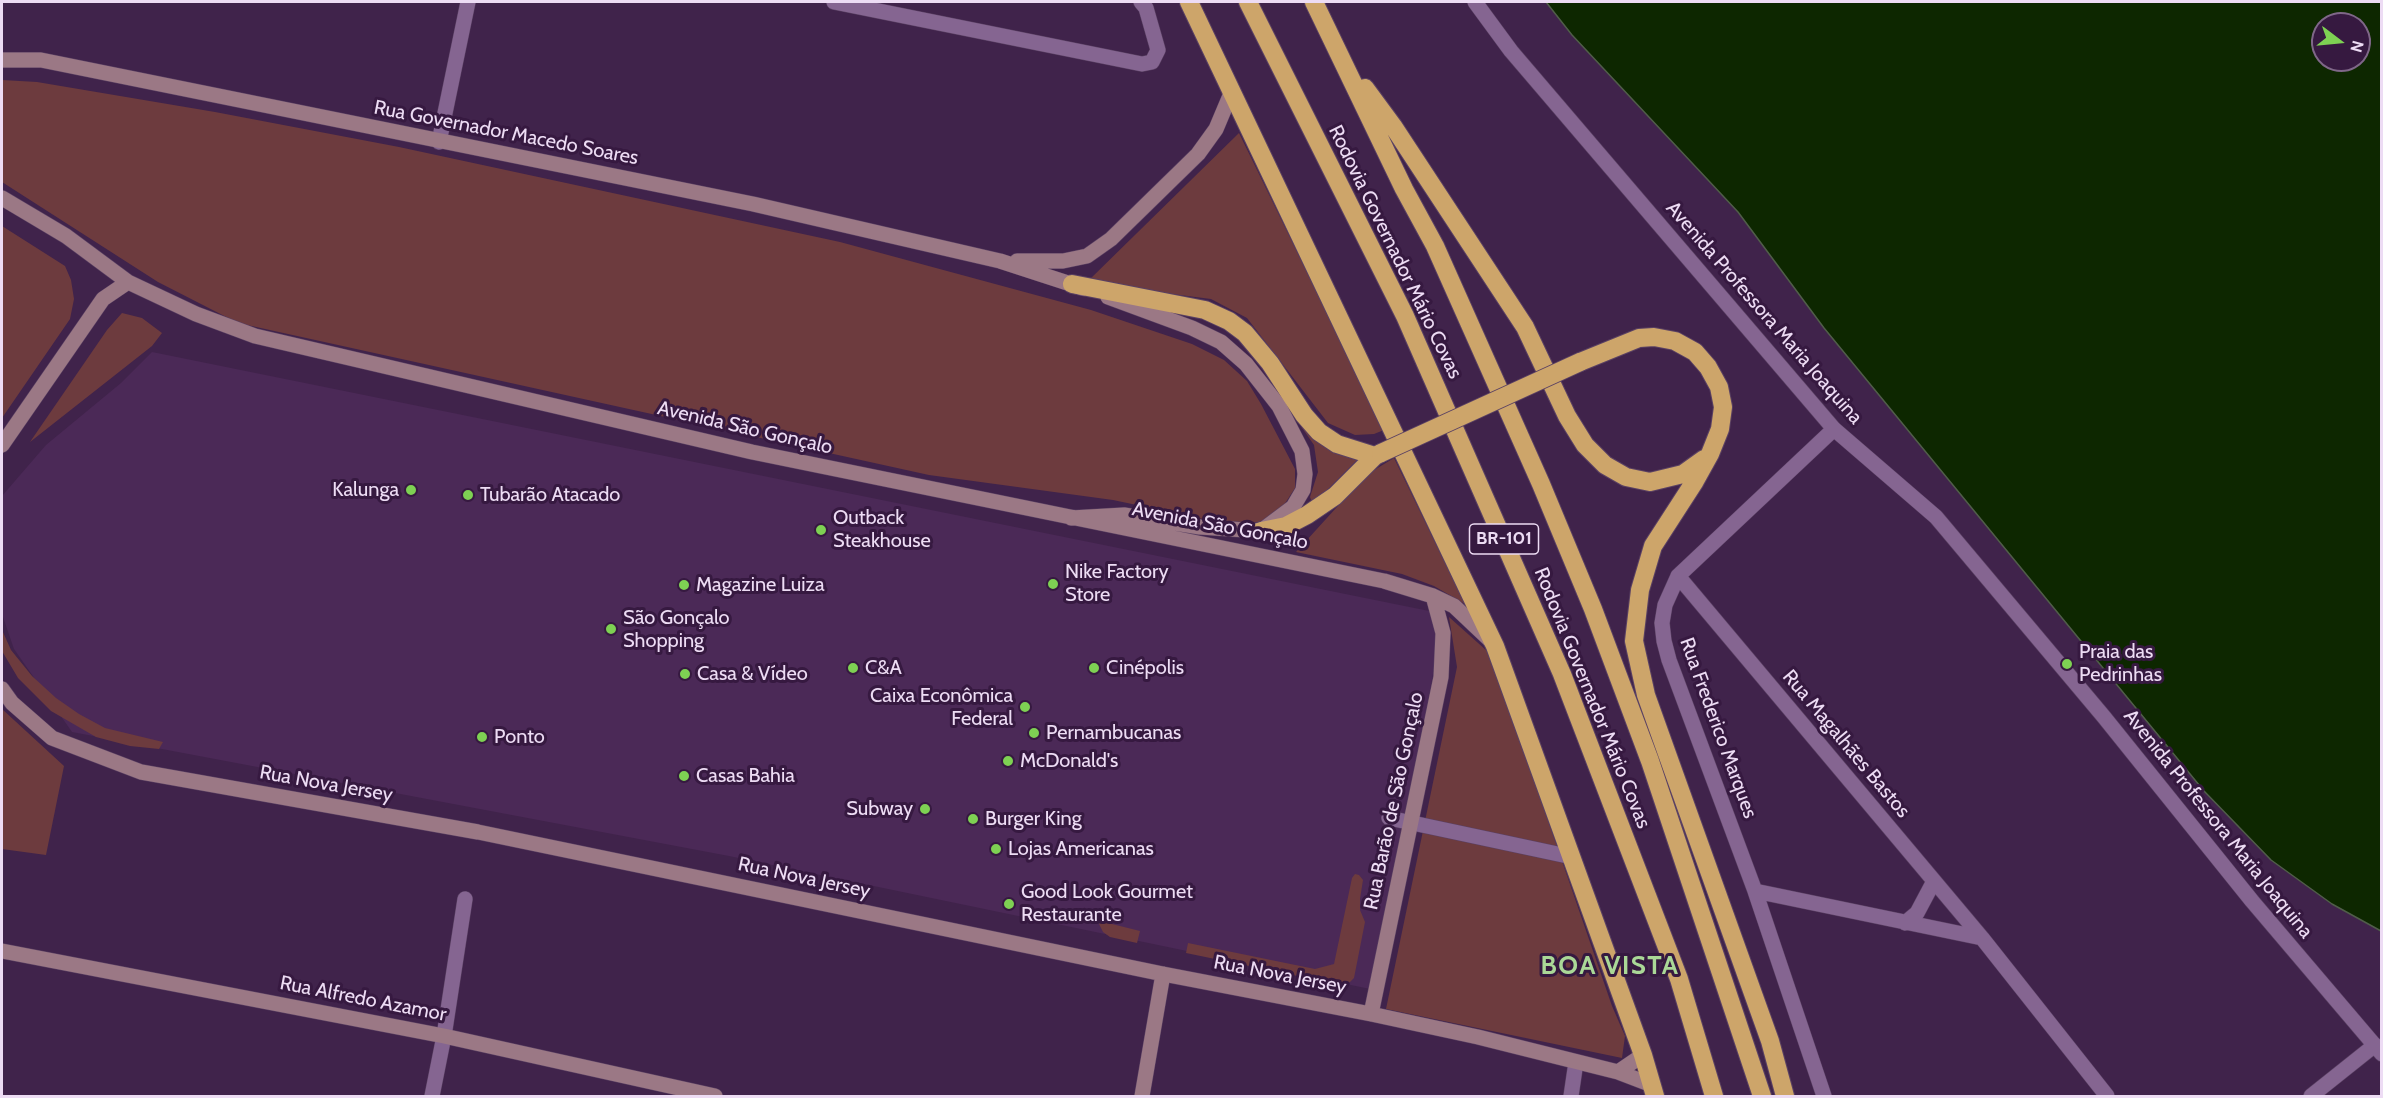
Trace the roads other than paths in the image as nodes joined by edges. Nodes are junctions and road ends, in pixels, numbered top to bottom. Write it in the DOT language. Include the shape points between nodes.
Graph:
graph roads {
  1 [pos="468,2"];
  2 [pos="834,2"];
  3 [pos="1141,2"];
  4 [pos="1189,2"];
  5 [pos="1248,2"];
  6 [pos="1314,2"];
  7 [pos="1475,2"];
  8 [pos="1338,51"];
  9 [pos="2,60"];
  10 [pos="1232,91"];
  11 [pos="439,142"];
  12 [pos="2,198"];
  13 [pos="1000,261"];
  14 [pos="128,282"];
  15 [pos="1072,284"];
  16 [pos="1833,429"];
  17 [pos="2,446"];
  18 [pos="1378,454"];
  19 [pos="1710,454"];
  20 [pos="1071,518"];
  21 [pos="1261,531"];
  22 [pos="1678,576"];
  23 [pos="1433,596"];
  24 [pos="1495,646"];
  25 [pos="2,689"];
  26 [pos="1389,818"];
  27 [pos="1411,823"];
  28 [pos="1572,857"];
  29 [pos="1934,881"];
  30 [pos="1755,891"];
  31 [pos="465,899"];
  32 [pos="1905,923"];
  33 [pos="1982,938"];
  34 [pos="2,951"];
  35 [pos="1163,974"];
  36 [pos="1371,1014"];
  37 [pos="444,1036"];
  38 [pos="2378,1050"];
  39 [pos="1643,1055"];
  40 [pos="1576,1062"];
  41 [pos="1618,1072"];
  42 [pos="1654,1091"];
  43 [pos="432,1096"];
  44 [pos="715,1096"];
  45 [pos="1142,1096"];
  46 [pos="1571,1096"];
  47 [pos="1714,1096"];
  48 [pos="1762,1096"];
  49 [pos="1785,1096"];
  50 [pos="1824,1096"];
  51 [pos="2107,1096"];
  52 [pos="2311,1096"];
  1 -- 11 [label="street"];
  2 -- 3 [label="street" via="1142,64 1152,62 1158,50"];
  4 -- 10 [label="highway"];
  5 -- 47 [label="highway, Rodovia Governador Mário Covas / BR-101" via="1405,316 1562,674 1679,979"];
  6 -- 8 [label="highway, Rodovia Governador Mário Covas / BR-101"];
  7 -- 16 [label="street, Avenida Professora Maria Joaquina" via="1511,51"];
  8 -- 19 [label="highway" via="1393,126 1525,327 1585,445 1605,465 1626,477 1650,482 1683,474"];
  8 -- 48 [label="highway, Rodovia Governador Mário Covas / BR-101" via="1435,246 1593,609 1650,761"];
  9 -- 11 [label="street, Rua Governador Macedo Soares" via="41,60"];
  10 -- 13 [label="street, Rua Governador Macedo Soares" via="1216,129 1198,154 1111,239 1087,256 1063,261"];
  10 -- 24 [label="highway"];
  11 -- 13 [label="street, Rua Governador Macedo Soares" via="753,204"];
  12 -- 14 [label="street, Avenida São Gonçalo" via="66,236"];
  13 -- 15 [label="street, Rua Governador Macedo Soares"];
  14 -- 17 [label="street" via="103,299"];
  14 -- 20 [label="street, Avenida São Gonçalo" via="255,336 752,452"];
  15 -- 18 [label="highway" via="1205,310 1230,321 1270,363 1319,432 1337,444"];
  15 -- 21 [label="street, Rua Governador Macedo Soares" via="1221,342 1246,364 1279,406 1302,450 1303,490 1293,507"];
  16 -- 22 [label="street, Rua Frederico Marques"];
  16 -- 38 [label="street, Avenida Professora Maria Joaquina" via="1936,517"];
  18 -- 19 [label="highway, bridge" via="1580,362 1639,338 1654,337 1675,341 1695,352 1719,387 1723,407"];
  18 -- 21 [label="highway" via="1335,496 1307,515 1286,526"];
  19 -- 49 [label="highway" via="1653,546 1640,590 1634,641 1646,695 1770,1041"];
  20 -- 21 [label="street" via="1124,515 1200,527"];
  20 -- 23 [label="street, Avenida São Gonçalo" via="1384,581"];
  22 -- 29 [label="street, Rua Magalhães Bastos"];
  22 -- 30 [label="street, Rua Frederico Marques" via="1665,605 1664,641"];
  23 -- 24 [label="street, Avenida São Gonçalo" via="1454,606"];
  23 -- 27 [label="street, Rua Barão de São Gonçalo" via="1443,633 1441,677"];
  24 -- 28 [label="highway"];
  25 -- 35 [label="street, Rua Nova Jersey" via="12,704 52,738 141,772 478,832"];
  26 -- 27 [label="street"];
  27 -- 28 [label="street"];
  27 -- 36 [label="street, Rua Barão de São Gonçalo"];
  28 -- 39 [label="highway"];
  29 -- 32 [label="street" via="1917,913"];
  29 -- 33 [label="street, Rua Magalhães Bastos"];
  30 -- 32 [label="street"];
  30 -- 50 [label="street, Rua Frederico Marques"];
  31 -- 37 [label="street"];
  32 -- 33 [label="street"];
  33 -- 51 [label="street, Rua Magalhães Bastos"];
  34 -- 37 [label="street, Rua Alfredo Azamor"];
  35 -- 36 [label="street, Rua Nova Jersey"];
  35 -- 45 [label="street"];
  36 -- 40 [label="street, Rua Nova Jersey"];
  37 -- 43 [label="street"];
  37 -- 44 [label="street, Rua Alfredo Azamor"];
  38 -- 52 [label="street"];
  39 -- 41 [label="street"];
  39 -- 42 [label="highway"];
  40 -- 41 [label="street, Rua Nova Jersey"];
  40 -- 46 [label="street"];
  41 -- 42 [label="street, Rua Nova Jersey"];
}
